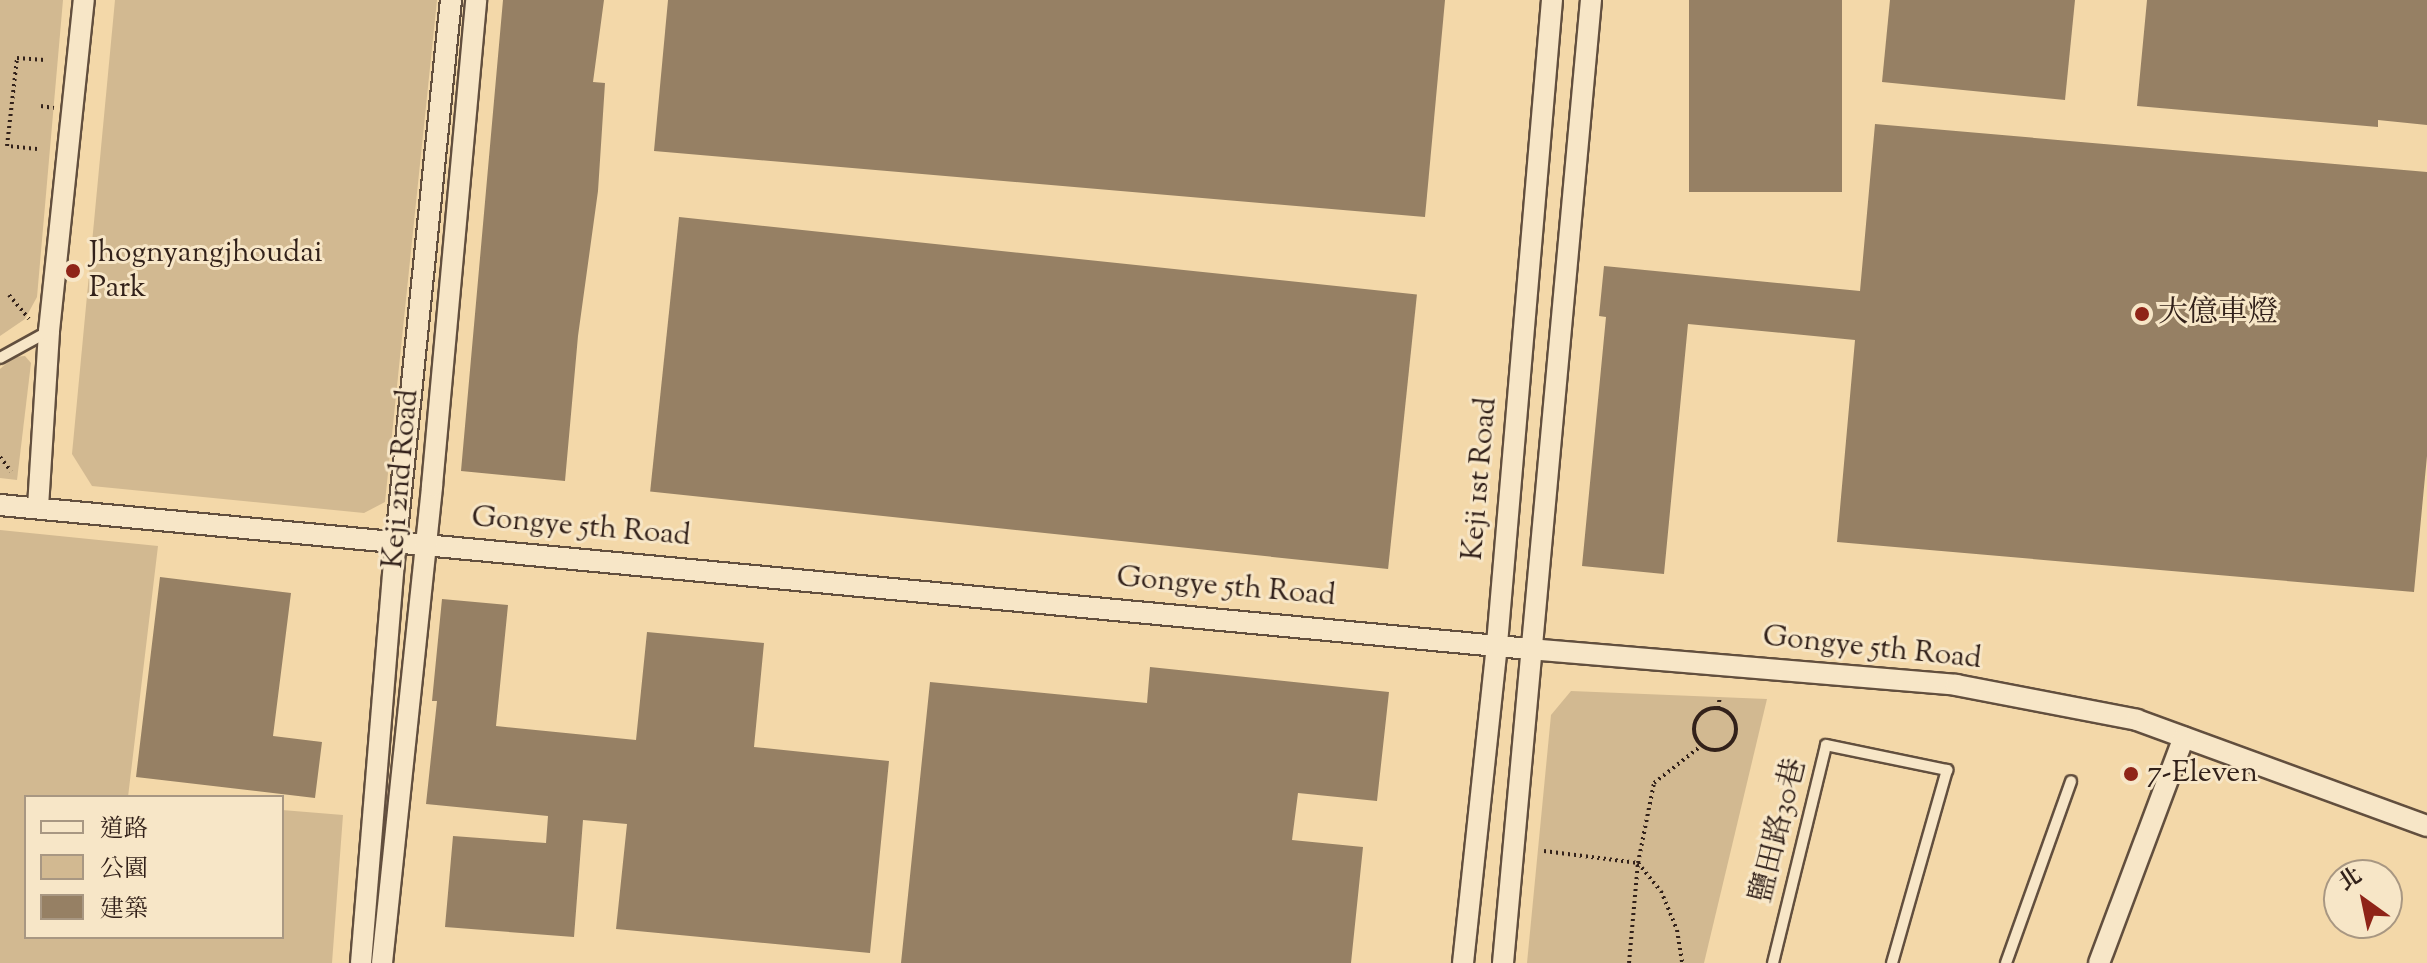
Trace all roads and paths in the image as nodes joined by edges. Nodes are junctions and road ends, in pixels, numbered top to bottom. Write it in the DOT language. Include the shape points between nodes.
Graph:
graph roads {
  1 [pos="84,0"];
  2 [pos="451,0"];
  3 [pos="476,0"];
  4 [pos="1552,0"];
  5 [pos="1591,0"];
  6 [pos="45,60"];
  7 [pos="37,149"];
  8 [pos="9,295"];
  9 [pos="29,319"];
  10 [pos="49,331"];
  11 [pos="0,358"];
  12 [pos="0,457"];
  13 [pos="11,471"];
  14 [pos="0,505"];
  15 [pos="38,507"];
  16 [pos="396,541"];
  17 [pos="426,544"];
  18 [pos="1497,644"];
  19 [pos="1530,649"];
  20 [pos="1720,697"];
  21 [pos="1718,708"];
  22 [pos="2184,737"];
  23 [pos="1701,746"];
  24 [pos="2071,781"];
  25 [pos="2427,826"];
  26 [pos="1544,851"];
  27 [pos="1638,863"];
  28 [pos="361,963"];
  29 [pos="382,963"];
  30 [pos="1463,963"];
  31 [pos="1503,963"];
  32 [pos="1629,963"];
  33 [pos="1682,963"];
  34 [pos="1773,963"];
  35 [pos="1892,963"];
  36 [pos="2006,963"];
  37 [pos="2099,963"];
  1 -- 10 [label="street"];
  2 -- 16 [label="street, Keji 2nd Road"];
  3 -- 17 [label="street, Keji 2nd Road"];
  4 -- 18 [label="street, Keji 1st Road"];
  5 -- 19 [label="street"];
  6 -- 7 [label="path" via="17,58 7,146"];
  8 -- 9 [label="path"];
  10 -- 11 [label="lane"];
  10 -- 15 [label="street"];
  12 -- 13 [label="path"];
  14 -- 15 [label="street, Gongye 5th Road"];
  15 -- 16 [label="street, Gongye 5th Road"];
  16 -- 17 [label="street, Gongye 5th Road"];
  16 -- 28 [label="street, Keji 2nd Road"];
  17 -- 18 [label="street, Gongye 5th Road"];
  17 -- 29 [label="street, Keji 2nd Road"];
  18 -- 19 [label="street, Gongye 5th Road"];
  18 -- 30 [label="street, Keji 1st Road"];
  19 -- 22 [label="street, Gongye 5th Road" via="1956,685 2137,720"];
  19 -- 31 [label="street"];
  20 -- 21 [label="path"];
  21 -- 23 [label="path" via="1705,711 1696,721 1694,734"];
  21 -- 23 [label="path" via="1735,721 1736,735 1721,750"];
  22 -- 25 [label="street, Gongye 5th Road"];
  22 -- 37 [label="street"];
  23 -- 27 [label="path" via="1654,783"];
  24 -- 36 [label="lane"];
  26 -- 27 [label="path"];
  27 -- 32 [label="path"];
  27 -- 33 [label="path" via="1661,891 1677,930"];
  34 -- 35 [label="lane, 鹽田路30巷" via="1826,745 1947,770"];
}
